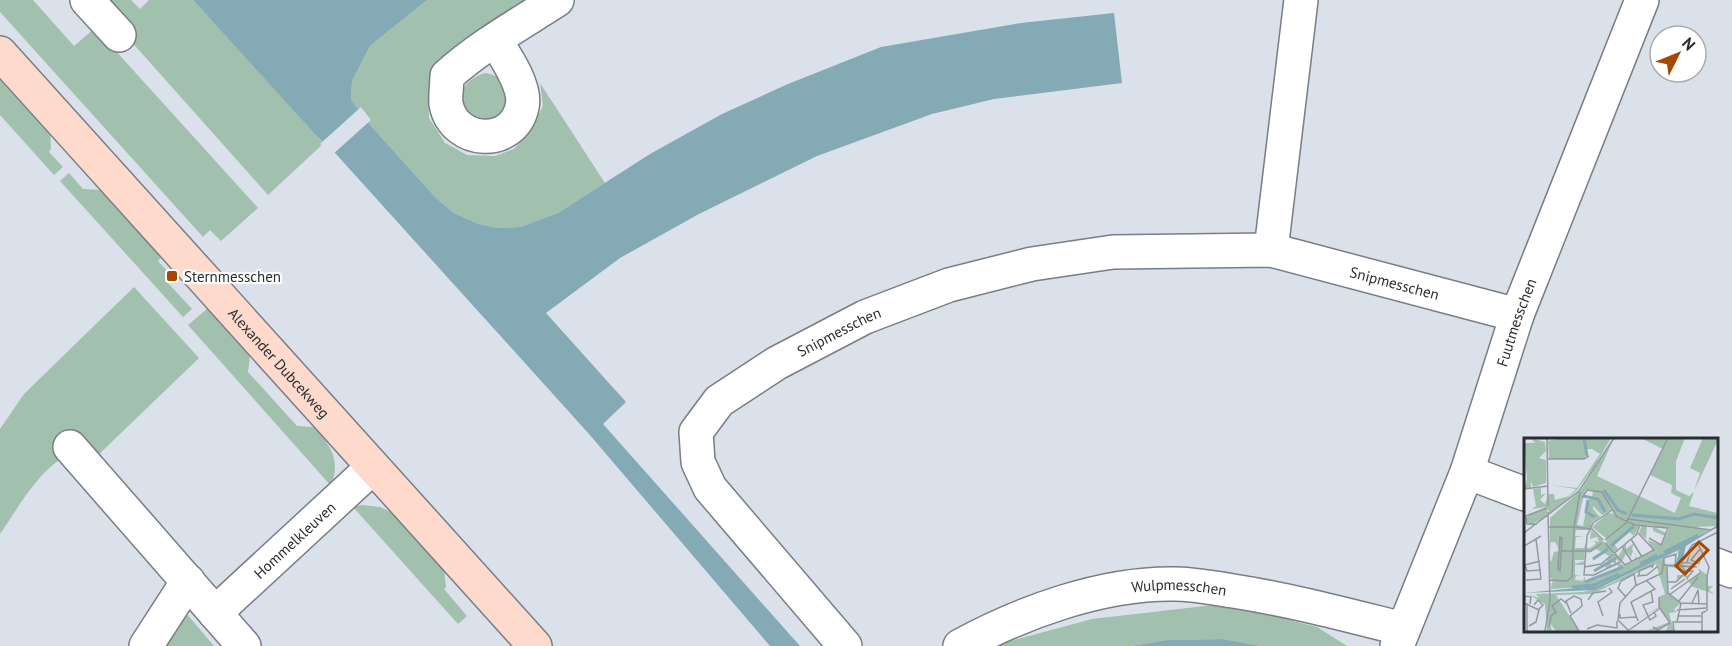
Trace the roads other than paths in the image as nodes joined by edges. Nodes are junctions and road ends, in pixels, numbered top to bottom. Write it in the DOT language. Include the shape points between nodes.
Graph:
graph roads {
  1 [pos="87,0"];
  2 [pos="557,0"];
  3 [pos="1301,0"];
  4 [pos="1642,0"];
  5 [pos="119,35"];
  6 [pos="495,40"];
  7 [pos="0,52"];
  8 [pos="1271,249"];
  9 [pos="1517,315"];
  10 [pos="70,447"];
  11 [pos="373,467"];
  12 [pos="1467,472"];
  13 [pos="1524,494"];
  14 [pos="1717,565"];
  15 [pos="1732,571"];
  16 [pos="188,581"];
  17 [pos="215,613"];
  18 [pos="1400,638"];
  19 [pos="146,646"];
  20 [pos="244,646"];
  21 [pos="535,646"];
  22 [pos="845,646"];
  23 [pos="960,646"];
  1 -- 5 [label="street"];
  2 -- 6 [label="street"];
  3 -- 8 [label="street"];
  4 -- 9 [label="street, Fuutmesschen"];
  7 -- 11 [label="street, Alexander Dubcekweg"];
  8 -- 9 [label="street, Snipmesschen"];
  8 -- 22 [label="street, Snipmesschen" via="1113,252 1032,264 949,285 865,317 777,363 720,401 696,432 698,462 710,488"];
  9 -- 12 [label="street, Fuutmesschen"];
  10 -- 16 [label="street"];
  11 -- 17 [label="street, Hommelkleuven"];
  11 -- 21 [label="street, Alexander Dubcekweg"];
  12 -- 13 [label="street"];
  12 -- 18 [label="street, Fuutmesschen"];
  14 -- 15 [label="street"];
  16 -- 17 [label="street"];
  16 -- 19 [label="street"];
  17 -- 20 [label="street"];
  18 -- 23 [label="street, Wulpmesschen" via="1273,597 1175,584 1101,591 1016,620"];
}
